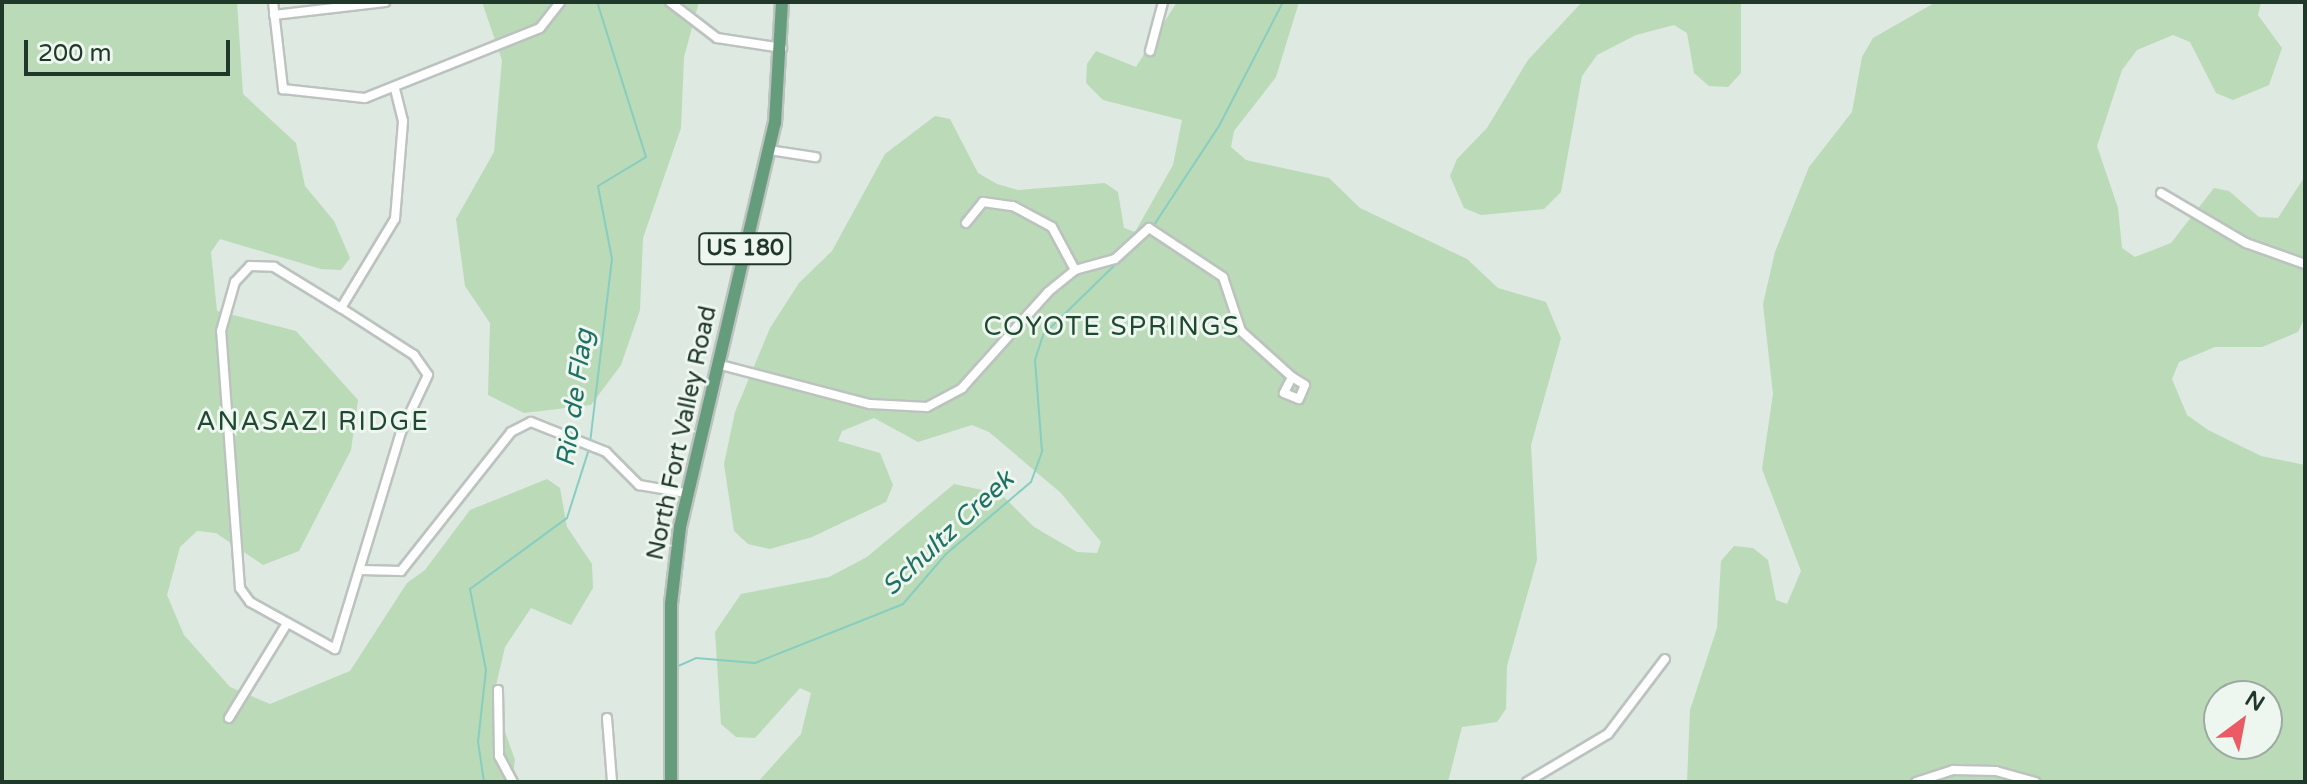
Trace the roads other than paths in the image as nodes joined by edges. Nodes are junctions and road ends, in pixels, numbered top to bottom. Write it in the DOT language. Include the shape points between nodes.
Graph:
graph roads {
  1 [pos="273,2"];
  2 [pos="385,2"];
  3 [pos="560,2"];
  4 [pos="670,2"];
  5 [pos="782,2"];
  6 [pos="1163,2"];
  7 [pos="274,15"];
  8 [pos="782,48"];
  9 [pos="1150,51"];
  10 [pos="395,89"];
  11 [pos="769,150"];
  12 [pos="815,157"];
  13 [pos="2161,193"];
  14 [pos="966,223"];
  15 [pos="2305,264"];
  16 [pos="1075,270"];
  17 [pos="341,308"];
  18 [pos="716,364"];
  19 [pos="1292,377"];
  20 [pos="686,493"];
  21 [pos="361,570"];
  22 [pos="286,625"];
  23 [pos="1665,659"];
  24 [pos="498,690"];
  25 [pos="229,718"];
  26 [pos="607,718"];
  27 [pos="513,782"];
  28 [pos="612,782"];
  29 [pos="671,782"];
  30 [pos="1527,782"];
  31 [pos="1916,782"];
  32 [pos="2035,782"];
  1 -- 7 [label="street"];
  2 -- 7 [label="street"];
  3 -- 10 [label="street" via="540,28"];
  4 -- 8 [label="street" via="717,38"];
  5 -- 8 [label="main road, North Fort Valley Road / US 180"];
  6 -- 9 [label="street"];
  7 -- 10 [label="street" via="283,89 365,98"];
  8 -- 11 [label="main road, North Fort Valley Road / US 180"];
  10 -- 17 [label="street" via="403,121 395,219"];
  11 -- 12 [label="street"];
  11 -- 18 [label="main road, North Fort Valley Road / US 180"];
  13 -- 15 [label="street" via="2246,243"];
  14 -- 16 [label="street" via="983,202 1013,206 1052,227"];
  16 -- 18 [label="street" via="962,388 927,407 870,404"];
  16 -- 19 [label="street" via="1115,259 1149,228 1223,277 1241,331"];
  17 -- 21 [label="street" via="414,355 428,375 401,432"];
  17 -- 22 [label="street" via="261,265 241,273 222,317 240,588"];
  18 -- 20 [label="main road, North Fort Valley Road / US 180"];
  20 -- 21 [label="street" via="639,485 606,452 541,423 520,426 401,571"];
  20 -- 29 [label="main road, North Fort Valley Road / US 180" via="671,604"];
  21 -- 22 [label="street" via="335,649"];
  22 -- 25 [label="street"];
  23 -- 30 [label="street" via="1608,734"];
  24 -- 27 [label="street" via="499,756"];
  26 -- 28 [label="street"];
  31 -- 32 [label="street" via="1953,770 1996,771"];
}
